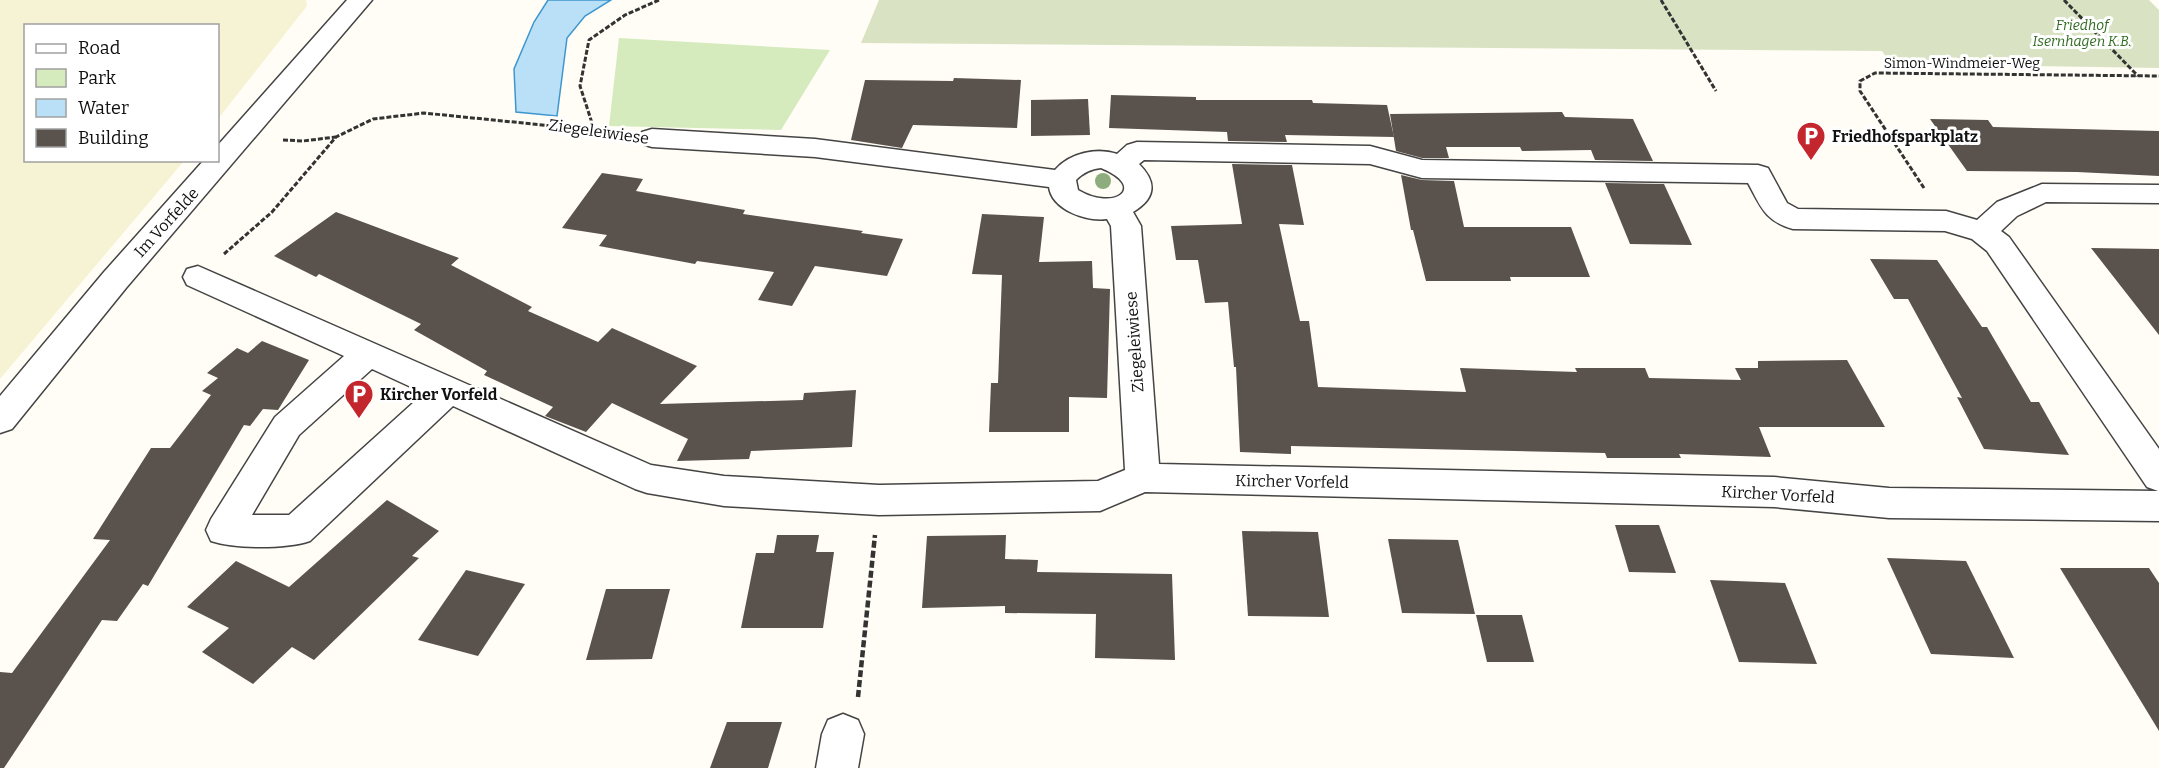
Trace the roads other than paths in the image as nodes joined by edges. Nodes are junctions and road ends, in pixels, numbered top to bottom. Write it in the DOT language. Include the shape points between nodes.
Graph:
graph roads {
  1 [pos="360,0"];
  2 [pos="652,138"];
  3 [pos="1123,164"];
  4 [pos="1062,180"];
  5 [pos="2159,194"];
  6 [pos="1116,209"];
  7 [pos="1982,232"];
  8 [pos="198,277"];
  9 [pos="368,354"];
  10 [pos="449,390"];
  11 [pos="0,420"];
  12 [pos="2149,448"];
  13 [pos="2159,477"];
  14 [pos="1143,478"];
  15 [pos="2159,506"];
  1 -- 11 [label="street, Im Vorfelde" via="115,280"];
  2 -- 4 [label="street, Ziegeleiwiese" via="816,148"];
  3 -- 4 [label="street" via="1104,159 1083,162 1068,169"];
  3 -- 6 [label="street" via="1137,176 1139,187 1132,200"];
  3 -- 7 [label="street" via="1137,152 1326,154 1370,155 1422,169 1758,174 1776,209 1793,219 1946,221"];
  4 -- 6 [label="street" via="1064,195 1077,206"];
  5 -- 7 [label="street" via="2042,193 2007,209"];
  6 -- 14 [label="street, Ziegeleiwiese" via="1126,226"];
  7 -- 12 [label="street" via="1998,244"];
  8 -- 9 [label="street, Kircher Vorfeld"];
  9 -- 10 [label="street, Kircher Vorfeld"];
  9 -- 10 [label="street" via="287,426 224,530 297,530"];
  10 -- 14 [label="street, Kircher Vorfeld" via="647,479 724,491 879,500 1100,496"];
  12 -- 13 [label="street"];
  14 -- 15 [label="street, Kircher Vorfeld" via="1774,492 1889,502"];
}
